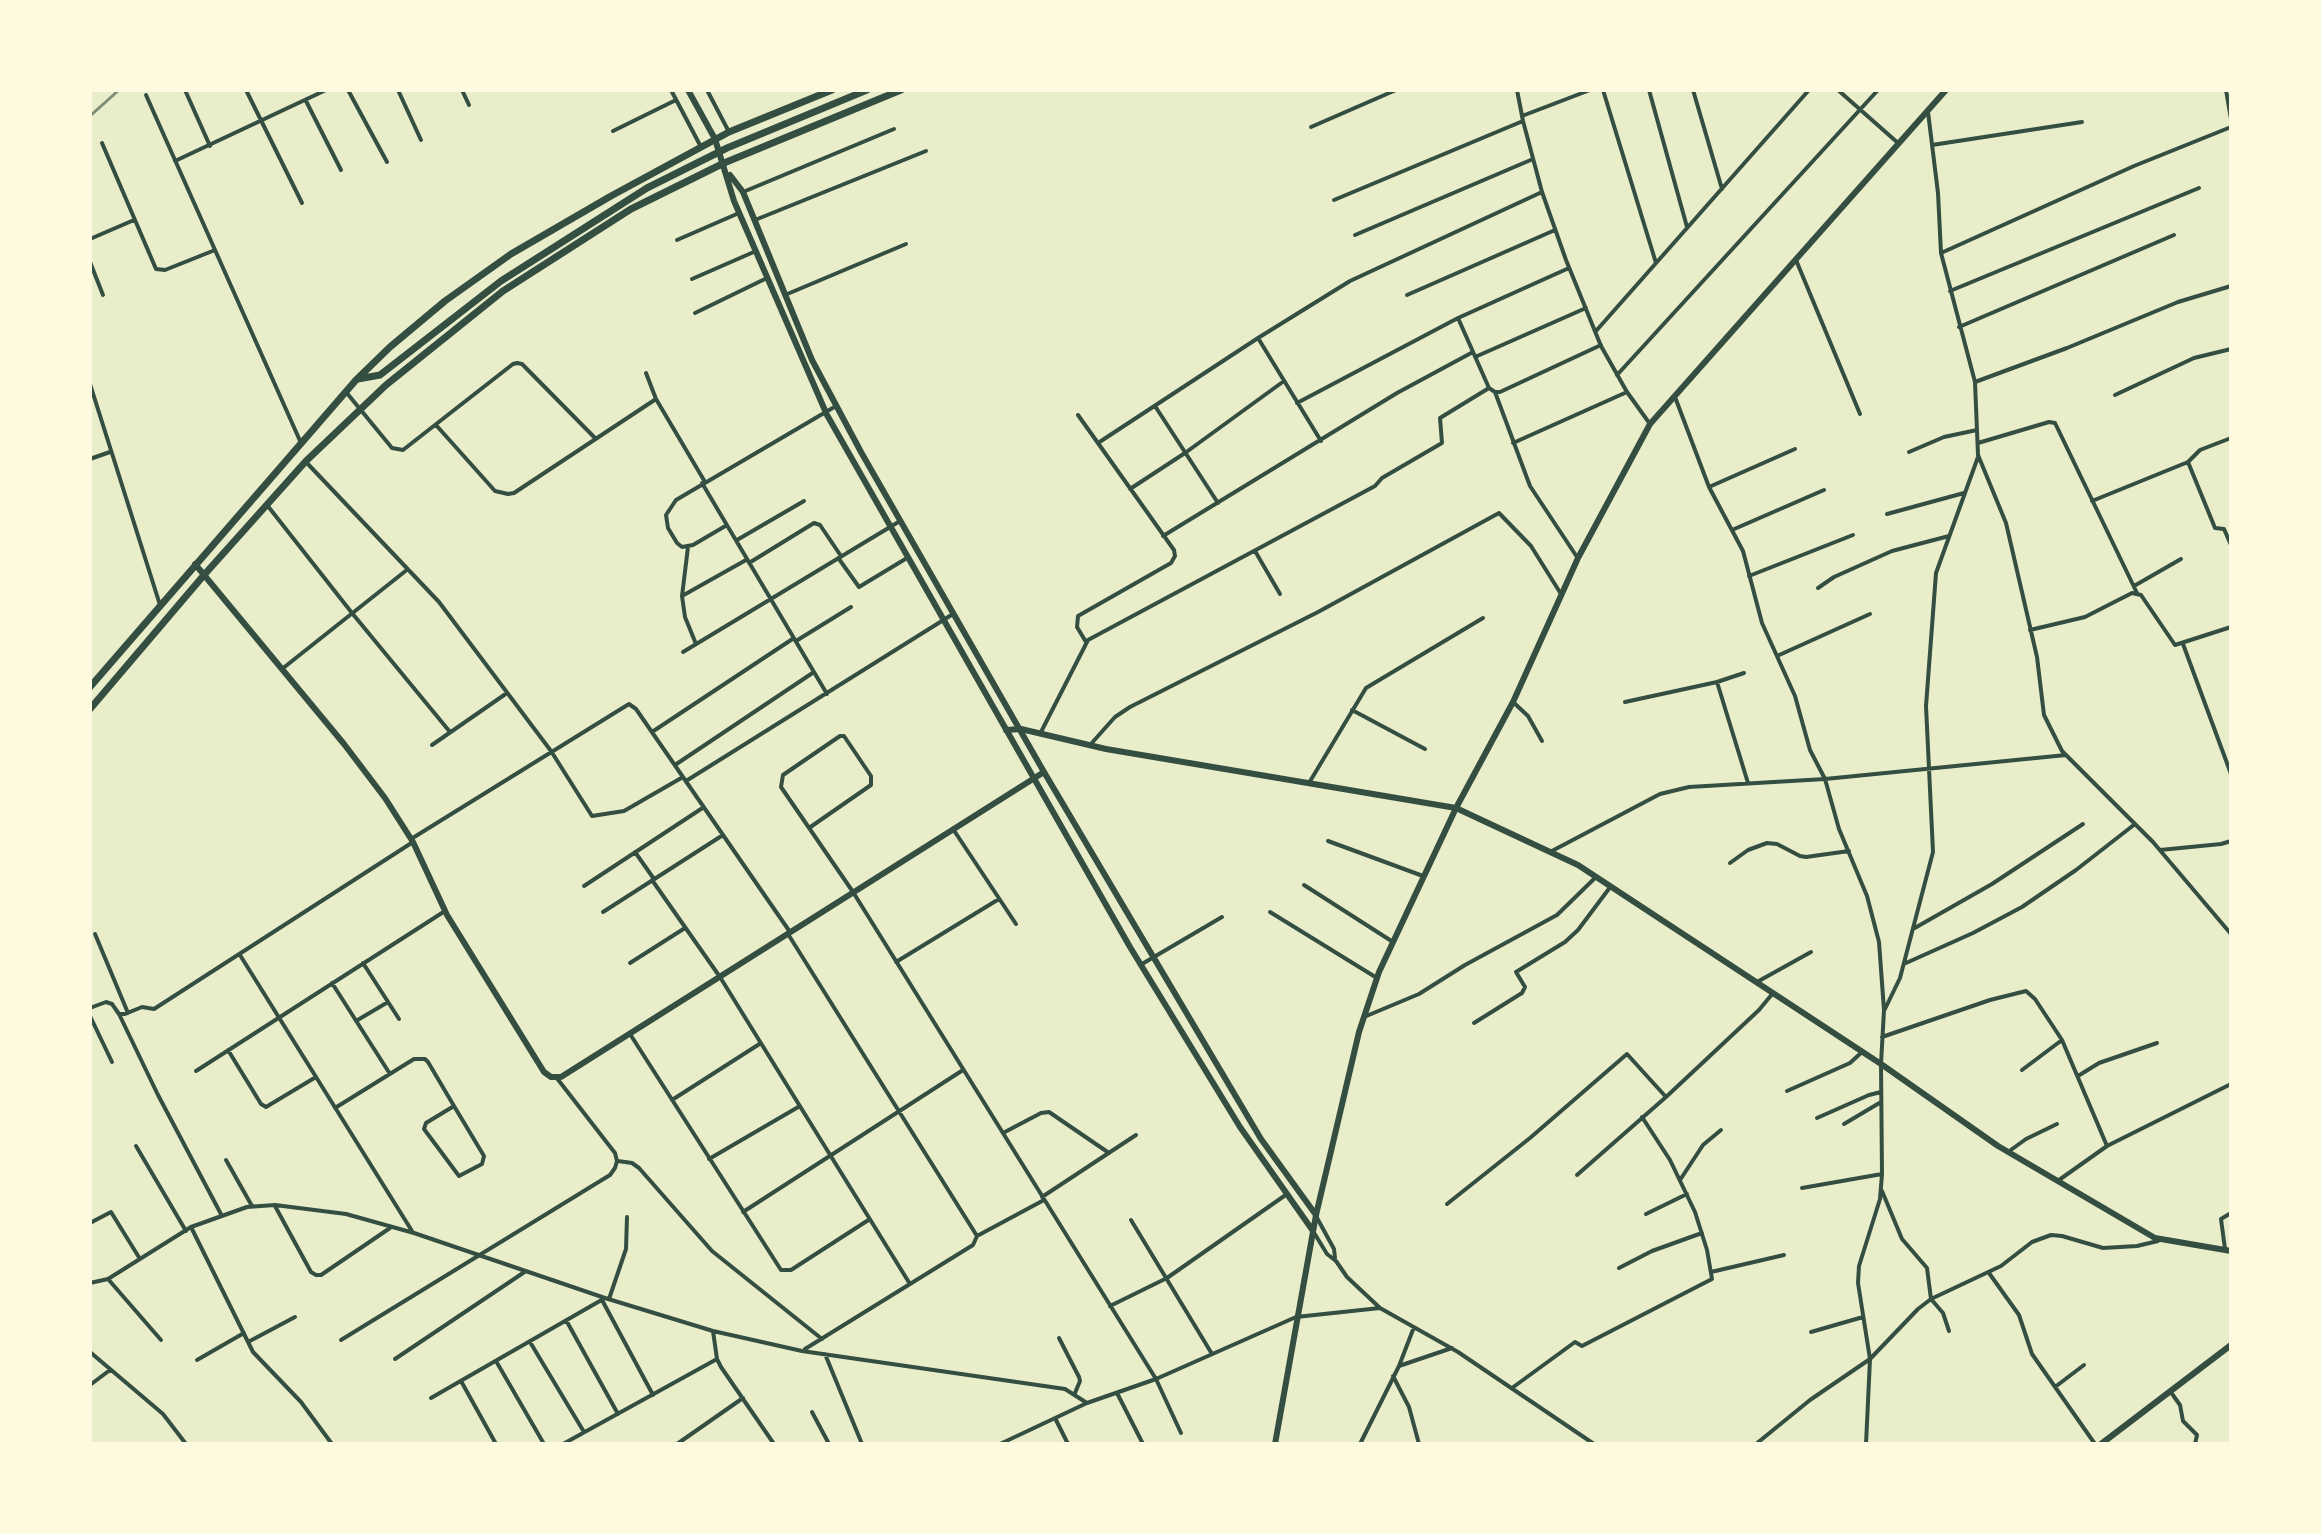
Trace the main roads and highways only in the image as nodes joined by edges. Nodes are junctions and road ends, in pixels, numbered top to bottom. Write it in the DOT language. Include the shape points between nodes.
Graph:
graph roads {
  1 [pos="688,90"];
  2 [pos="832,90"];
  3 [pos="867,90"];
  4 [pos="901,90"];
  5 [pos="1946,90"];
  6 [pos="715,139"];
  7 [pos="724,163"];
  8 [pos="727,173"];
  9 [pos="795,320"];
  10 [pos="786,322"];
  11 [pos="380,375"];
  12 [pos="356,380"];
  13 [pos="374,396"];
  14 [pos="195,564"];
  15 [pos="204,575"];
  16 [pos="90,687"];
  17 [pos="90,709"];
  18 [pos="1021,729"];
  19 [pos="1006,730"];
  20 [pos="1044,772"];
  21 [pos="1034,778"];
  22 [pos="1456,808"];
  23 [pos="1316,1215"];
  24 [pos="1313,1231"];
  25 [pos="2228,1251"];
  26 [pos="2231,1345"];
  27 [pos="1275,1444"];
  28 [pos="2098,1444"];
  1 -- 6 [label="main road"];
  2 -- 6 [label="main road"];
  3 -- 11 [label="main road" via="647,188 501,281"];
  4 -- 7 [label="main road"];
  5 -- 22 [label="main road" via="1650,424"];
  6 -- 7 [label="main road"];
  6 -- 12 [label="main road" via="511,254 445,301"];
  7 -- 8 [label="main road"];
  7 -- 13 [label="main road" via="631,209 503,291"];
  8 -- 9 [label="main road" via="743,192"];
  8 -- 10 [label="main road"];
  9 -- 10 [label="main road"];
  9 -- 18 [label="main road" via="836,406"];
  10 -- 19 [label="main road" via="825,412"];
  11 -- 12 [label="main road"];
  11 -- 13 [label="main road"];
  12 -- 14 [label="main road"];
  13 -- 15 [label="main road" via="306,461"];
  14 -- 15 [label="main road"];
  14 -- 16 [label="main road"];
  15 -- 17 [label="main road"];
  15 -- 21 [label="main road" via="385,798 412,840 445,911 544,1072 556,1077"];
  18 -- 19 [label="main road"];
  18 -- 20 [label="main road"];
  18 -- 22 [label="main road"];
  19 -- 21 [label="main road"];
  20 -- 21 [label="main road"];
  20 -- 23 [label="main road" via="1261,1139"];
  21 -- 24 [label="main road" via="1240,1127"];
  22 -- 23 [label="main road" via="1377,978"];
  22 -- 25 [label="main road" via="1611,886 2008,1152 2155,1238"];
  23 -- 24 [label="main road"];
  24 -- 27 [label="main road"];
  26 -- 28 [label="main road"];
}
